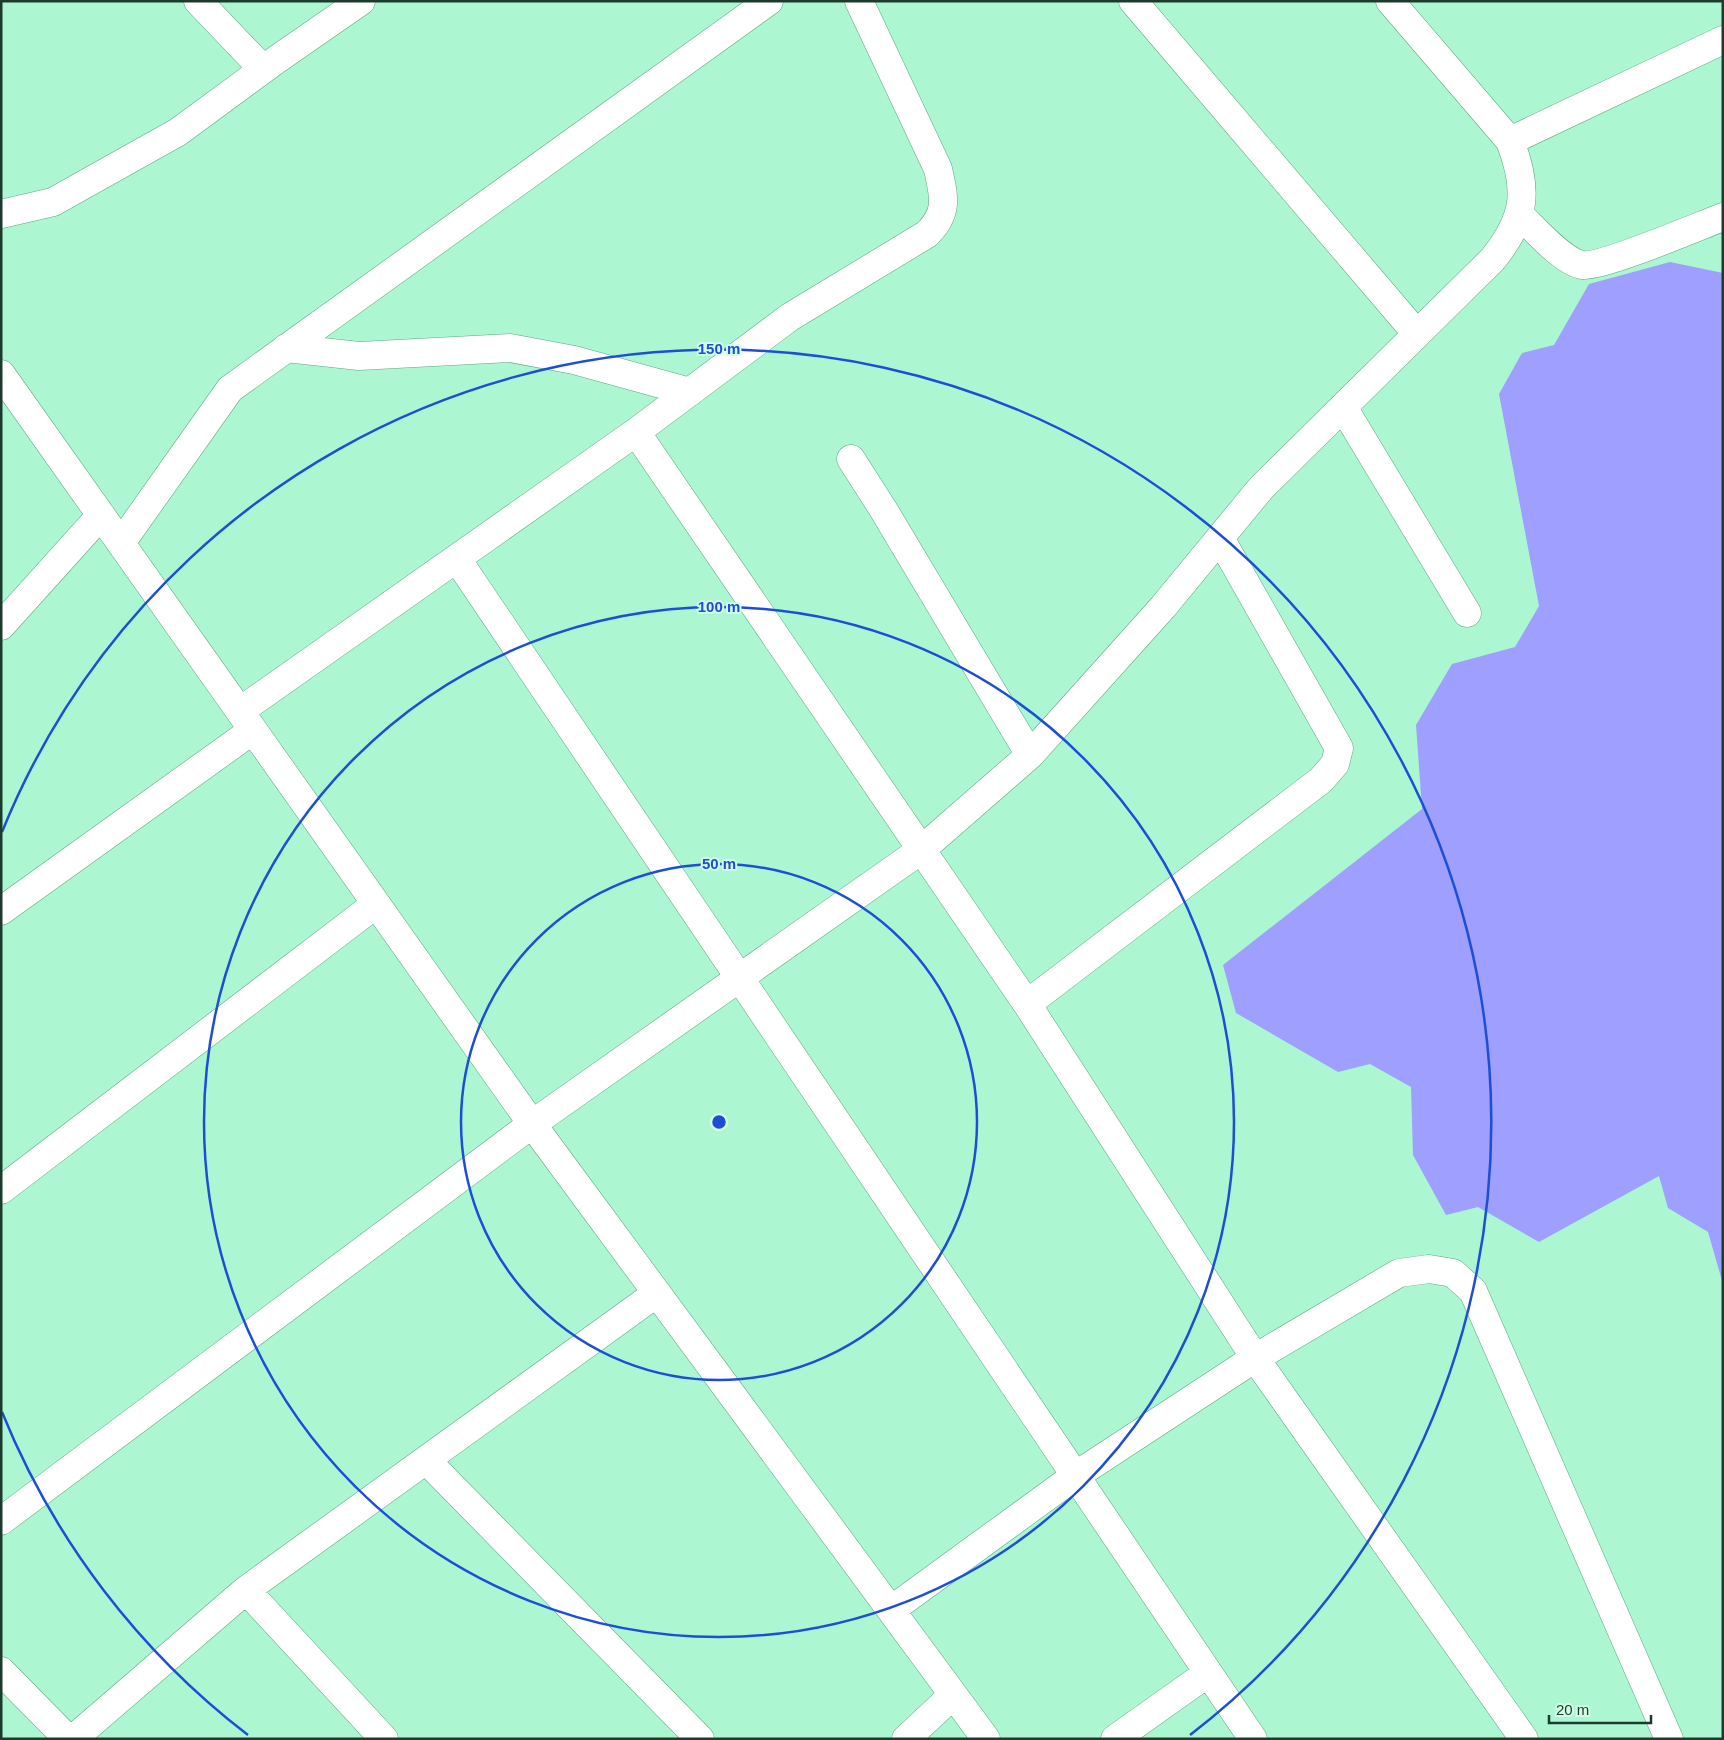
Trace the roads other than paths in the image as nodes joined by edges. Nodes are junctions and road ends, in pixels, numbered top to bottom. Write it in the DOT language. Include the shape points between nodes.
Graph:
graph roads {
  1 [pos="198,1"];
  2 [pos="361,1"];
  3 [pos="769,1"];
  4 [pos="859,1"];
  5 [pos="1134,1"];
  6 [pos="1390,1"];
  7 [pos="1723,40"];
  8 [pos="263,69"];
  9 [pos="1510,141"];
  10 [pos="1,214"];
  11 [pos="1520,215"];
  12 [pos="1723,217"];
  13 [pos="1417,334"];
  14 [pos="286,348"];
  15 [pos="1,374"];
  16 [pos="690,392"];
  17 [pos="1343,407"];
  18 [pos="636,432"];
  19 [pos="851,459"];
  20 [pos="101,515"];
  21 [pos="1220,538"];
  22 [pos="120,543"];
  23 [pos="457,558"];
  24 [pos="1467,613"];
  25 [pos="1,626"];
  26 [pos="246,721"];
  27 [pos="1030,755"];
  28 [pos="921,850"];
  29 [pos="376,904"];
  30 [pos="1,911"];
  31 [pos="740,978"];
  32 [pos="1027,1004"];
  33 [pos="532,1124"];
  34 [pos="1,1190"];
  35 [pos="657,1293"];
  36 [pos="1255,1358"];
  37 [pos="426,1460"];
  38 [pos="1075,1476"];
  39 [pos="1,1521"];
  40 [pos="246,1590"];
  41 [pos="891,1610"];
  42 [pos="1,1671"];
  43 [pos="1208,1673"];
  44 [pos="953,1695"];
  45 [pos="68,1739"];
  46 [pos="73,1739"];
  47 [pos="384,1739"];
  48 [pos="700,1739"];
  49 [pos="906,1739"];
  50 [pos="986,1739"];
  51 [pos="1115,1739"];
  52 [pos="1253,1739"];
  53 [pos="1524,1739"];
  54 [pos="1669,1739"];
  1 -- 8 [label="street"];
  2 -- 8 [label="street"];
  3 -- 14 [label="street"];
  4 -- 16 [label="street" via="938,169 944,199 940,222 927,234 790,317"];
  5 -- 13 [label="street"];
  6 -- 9 [label="street"];
  7 -- 9 [label="street"];
  8 -- 10 [label="street" via="178,132 112,171 53,202"];
  9 -- 11 [label="street" via="1520,167"];
  11 -- 12 [label="street" via="1564,256 1582,265 1605,261"];
  11 -- 13 [label="street" via="1507,242 1493,259"];
  13 -- 17 [label="street"];
  14 -- 16 [label="street" via="359,356 510,348 574,360"];
  14 -- 22 [label="street" via="230,389"];
  15 -- 20 [label="street"];
  16 -- 18 [label="street"];
  17 -- 21 [label="street" via="1261,488"];
  17 -- 24 [label="street"];
  18 -- 23 [label="street"];
  18 -- 28 [label="street"];
  19 -- 27 [label="street"];
  20 -- 22 [label="street"];
  20 -- 25 [label="street"];
  21 -- 27 [label="street" via="1163,607"];
  21 -- 32 [label="street" via="1339,748 1335,764 1320,780"];
  22 -- 26 [label="street"];
  23 -- 26 [label="street"];
  23 -- 31 [label="street"];
  26 -- 29 [label="street"];
  26 -- 30 [label="street"];
  27 -- 28 [label="street"];
  28 -- 31 [label="street"];
  28 -- 32 [label="street"];
  29 -- 33 [label="street"];
  29 -- 34 [label="street"];
  31 -- 33 [label="street"];
  31 -- 38 [label="street"];
  32 -- 36 [label="street"];
  33 -- 35 [label="street"];
  33 -- 39 [label="street"];
  35 -- 37 [label="street"];
  35 -- 41 [label="street"];
  36 -- 38 [label="street"];
  36 -- 53 [label="street"];
  36 -- 54 [label="street" via="1400,1273 1429,1269 1453,1274 1472,1291"];
  37 -- 40 [label="street"];
  37 -- 48 [label="street"];
  38 -- 41 [label="street"];
  38 -- 43 [label="street"];
  40 -- 46 [label="street"];
  40 -- 47 [label="street"];
  41 -- 44 [label="street"];
  42 -- 45 [label="street"];
  43 -- 51 [label="street"];
  43 -- 52 [label="street"];
  44 -- 49 [label="street"];
  44 -- 50 [label="street"];
}
